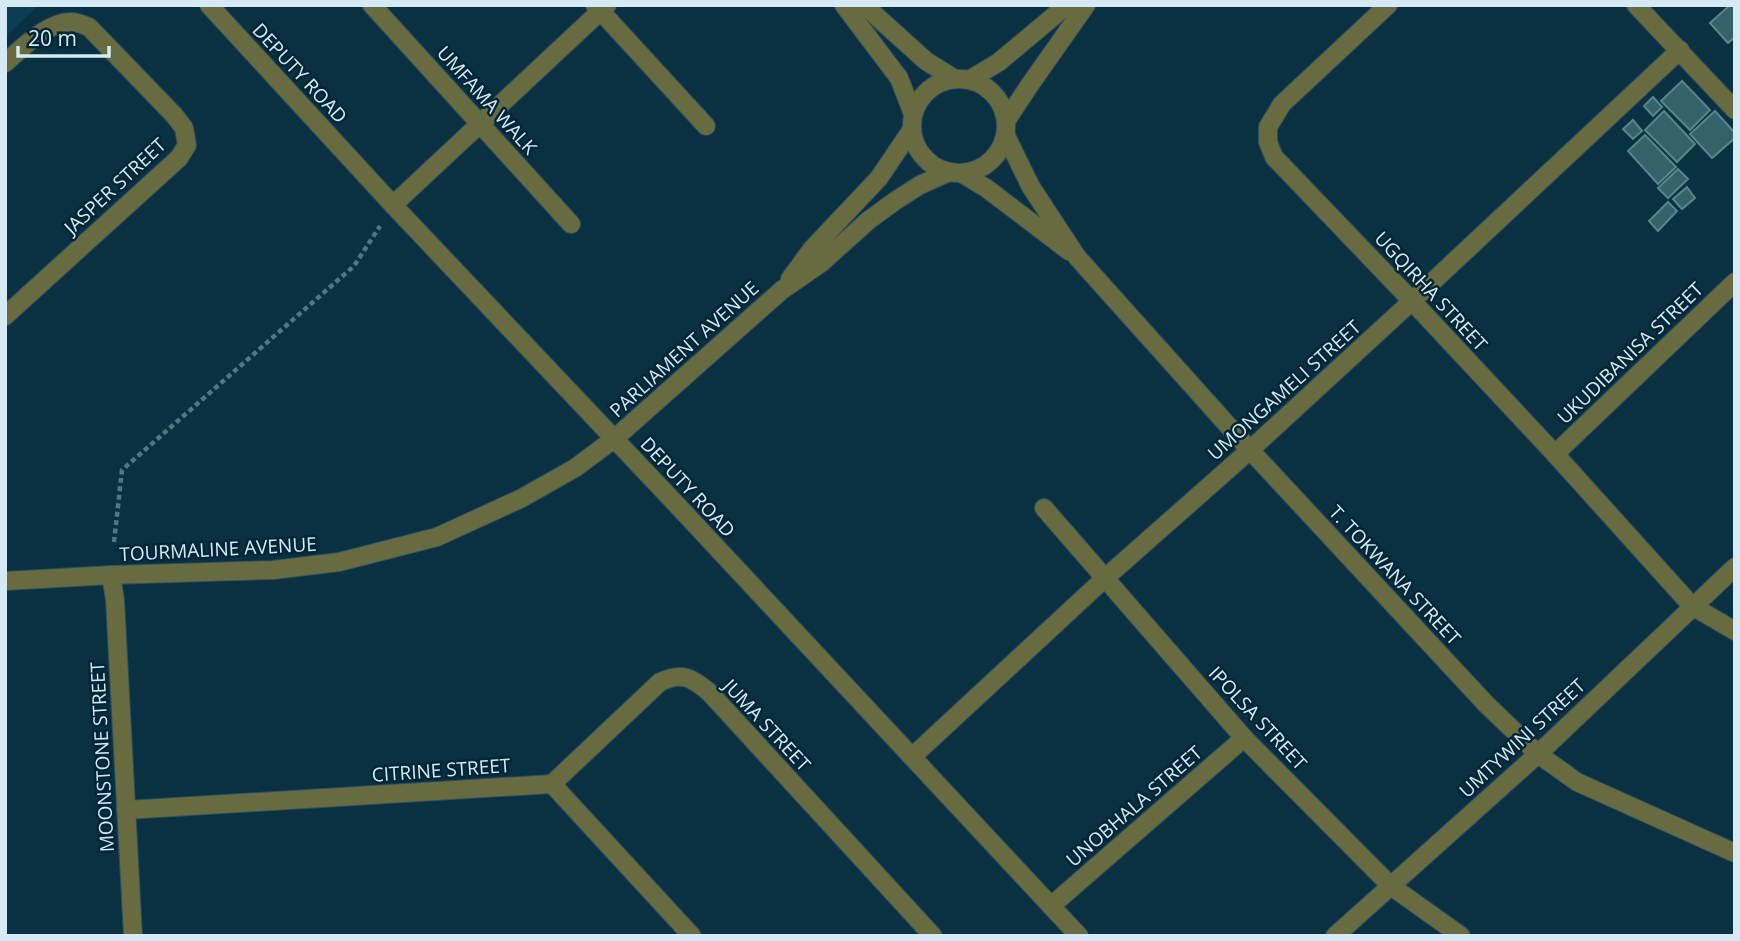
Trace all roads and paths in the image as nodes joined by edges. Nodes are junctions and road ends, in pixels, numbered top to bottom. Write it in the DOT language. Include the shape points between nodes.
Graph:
graph roads {
  1 [pos="209,5"];
  2 [pos="372,5"];
  3 [pos="844,5"];
  4 [pos="864,5"];
  5 [pos="1066,5"];
  6 [pos="1086,5"];
  7 [pos="1388,5"];
  8 [pos="1636,5"];
  9 [pos="601,7"];
  10 [pos="1679,50"];
  11 [pos="5,63"];
  12 [pos="962,79"];
  13 [pos="1735,110"];
  14 [pos="913,122"];
  15 [pos="479,123"];
  16 [pos="706,126"];
  17 [pos="1006,128"];
  18 [pos="956,173"];
  19 [pos="393,205"];
  20 [pos="571,224"];
  21 [pos="1077,257"];
  22 [pos="1735,282"];
  23 [pos="782,290"];
  24 [pos="1412,301"];
  25 [pos="5,316"];
  26 [pos="614,439"];
  27 [pos="1250,450"];
  28 [pos="1555,454"];
  29 [pos="1044,509"];
  30 [pos="114,542"];
  31 [pos="1735,567"];
  32 [pos="111,576"];
  33 [pos="1104,579"];
  34 [pos="5,581"];
  35 [pos="1692,606"];
  36 [pos="1735,631"];
  37 [pos="1244,738"];
  38 [pos="1538,754"];
  39 [pos="913,756"];
  40 [pos="552,784"];
  41 [pos="126,810"];
  42 [pos="1735,852"];
  43 [pos="1391,886"];
  44 [pos="1051,906"];
  45 [pos="133,936"];
  46 [pos="692,936"];
  47 [pos="933,936"];
  48 [pos="1079,936"];
  49 [pos="1335,936"];
  50 [pos="1461,936"];
  1 -- 19 [label="street, DEPUTY ROAD"];
  2 -- 15 [label="street, UMFAMA WALK"];
  3 -- 14 [label="street" via="899,78"];
  4 -- 12 [label="street" via="926,61"];
  5 -- 12 [label="street" via="999,62"];
  6 -- 17 [label="street" via="1029,86"];
  7 -- 24 [label="street, UGQIRHA STREET" via="1282,104 1268,127 1268,142 1274,157"];
  8 -- 10 [label="street"];
  9 -- 15 [label="street"];
  9 -- 16 [label="street"];
  10 -- 13 [label="street"];
  10 -- 24 [label="street, UMONGAMELI STREET"];
  11 -- 25 [label="street, JASPER STREET" via="34,37 56,26 73,21 89,27 174,115 184,128 187,145 179,158"];
  12 -- 14 [label="street" via="941,82 928,90"];
  12 -- 17 [label="street" via="990,90 1003,109"];
  14 -- 18 [label="street" via="915,144 924,157 935,167"];
  14 -- 23 [label="street, PARLIAMENT AVENUE" via="879,178 812,249"];
  15 -- 19 [label="street"];
  15 -- 20 [label="street, UMFAMA WALK"];
  17 -- 18 [label="street" via="1000,150 990,162 978,170"];
  17 -- 21 [label="street, T. TOKWANA STREET" via="1031,187"];
  18 -- 21 [label="street, T. TOKWANA STREET" via="986,188"];
  18 -- 23 [label="street, PARLIAMENT AVENUE" via="920,185 895,201"];
  19 -- 26 [label="street, DEPUTY ROAD"];
  19 -- 30 [label="path" via="354,266 121,470"];
  21 -- 27 [label="street, T. TOKWANA STREET"];
  22 -- 28 [label="street, UKUDIBANISA STREET"];
  23 -- 26 [label="street, PARLIAMENT AVENUE"];
  24 -- 27 [label="street, UMONGAMELI STREET"];
  24 -- 28 [label="street, UGQIRHA STREET"];
  26 -- 32 [label="street, TOURMALINE AVENUE" via="522,498 437,537 339,562 273,570"];
  26 -- 39 [label="street, DEPUTY ROAD"];
  27 -- 33 [label="street, UMONGAMELI STREET"];
  27 -- 38 [label="street, T. TOKWANA STREET"];
  28 -- 35 [label="street, UGQIRHA STREET"];
  29 -- 33 [label="street, IPOLSA STREET"];
  31 -- 35 [label="street, UMTYWINI STREET"];
  32 -- 34 [label="street, TOURMALINE AVENUE"];
  32 -- 41 [label="street, MOONSTONE STREET"];
  33 -- 37 [label="street, IPOLSA STREET"];
  33 -- 39 [label="street, UMONGAMELI STREET"];
  35 -- 36 [label="street, UGQIRHA STREET"];
  35 -- 38 [label="street, UMTYWINI STREET"];
  37 -- 43 [label="street, IPOLSA STREET"];
  37 -- 44 [label="street, UNOBHALA STREET"];
  38 -- 42 [label="street, T. TOKWANA STREET" via="1577,782"];
  38 -- 43 [label="street, UMTYWINI STREET"];
  39 -- 44 [label="street, DEPUTY ROAD"];
  40 -- 41 [label="street, CITRINE STREET"];
  40 -- 46 [label="street"];
  40 -- 47 [label="street, JUMA STREET" via="660,682 685,676 709,692"];
  41 -- 45 [label="street, MOONSTONE STREET"];
  43 -- 49 [label="street, UMTYWINI STREET"];
  43 -- 50 [label="street, IPOLSA STREET"];
  44 -- 48 [label="street, DEPUTY ROAD"];
}
